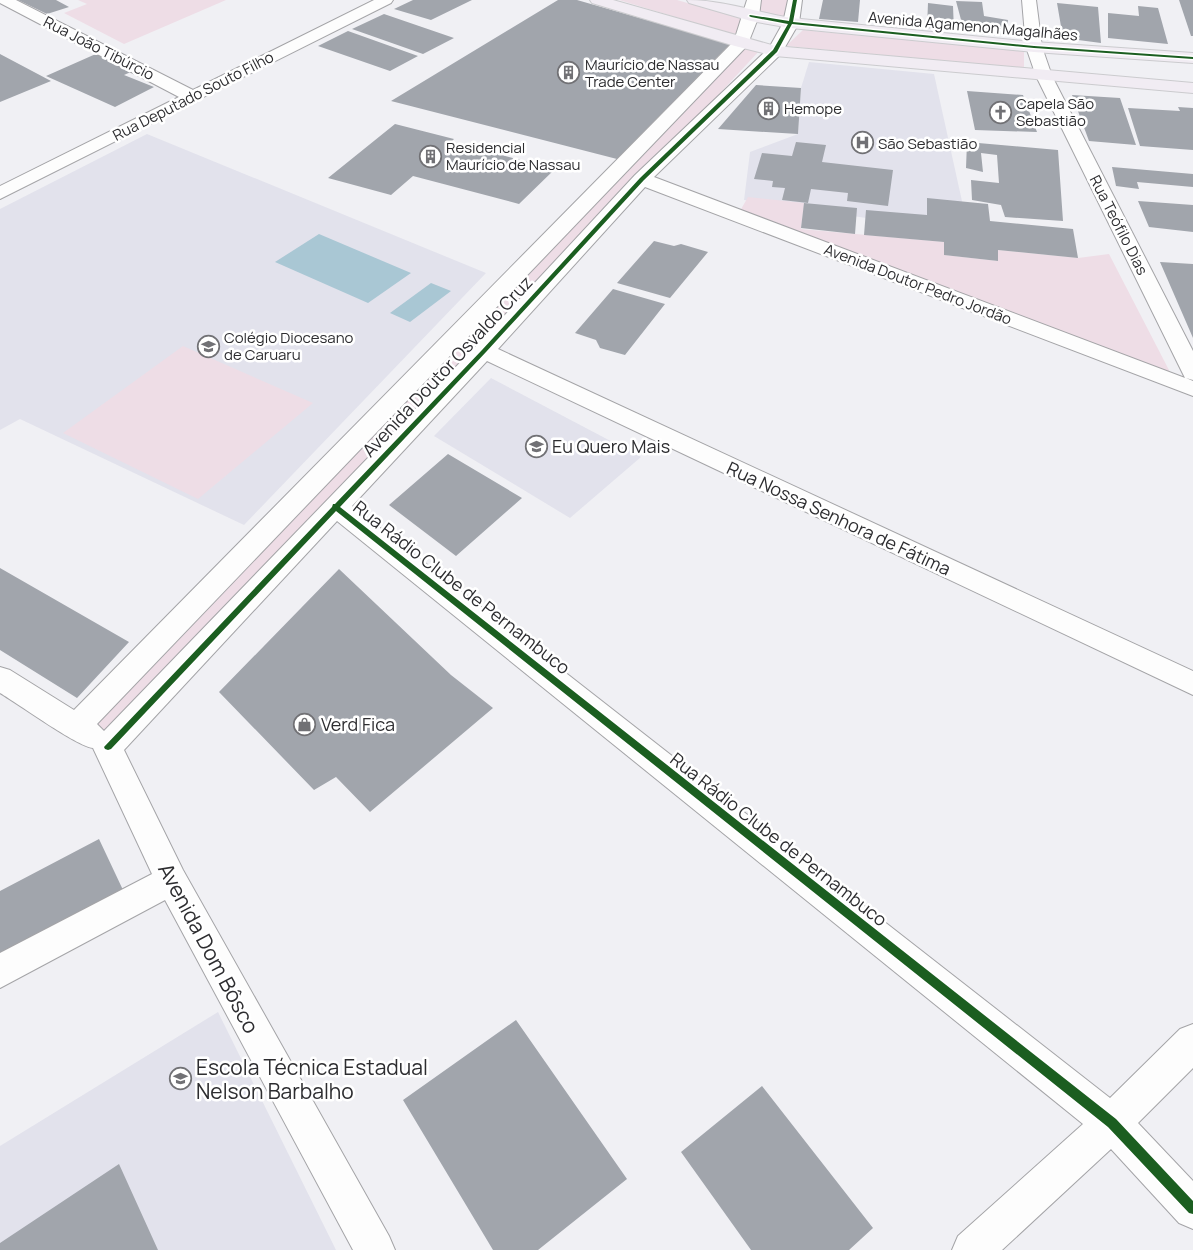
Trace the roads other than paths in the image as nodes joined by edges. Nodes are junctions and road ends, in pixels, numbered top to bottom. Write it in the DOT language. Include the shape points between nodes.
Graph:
graph roads {
  1 [pos="5,0"];
  2 [pos="386,0"];
  3 [pos="598,0"];
  4 [pos="694,0"];
  5 [pos="754,0"];
  6 [pos="795,0"];
  7 [pos="1029,0"];
  8 [pos="752,16"];
  9 [pos="791,23"];
  10 [pos="741,43"];
  11 [pos="1034,47"];
  12 [pos="775,51"];
  13 [pos="1193,58"];
  14 [pos="1044,76"];
  15 [pos="1193,88"];
  16 [pos="193,96"];
  17 [pos="642,179"];
  18 [pos="0,193"];
  19 [pos="484,351"];
  20 [pos="1193,373"];
  21 [pos="1193,388"];
  22 [pos="335,506"];
  23 [pos="0,678"];
  24 [pos="1193,684"];
  25 [pos="76,726"];
  26 [pos="108,747"];
  27 [pos="171,880"];
  28 [pos="0,971"];
  29 [pos="1193,1042"];
  30 [pos="1112,1123"];
  31 [pos="1193,1209"];
  32 [pos="375,1250"];
  33 [pos="972,1250"];
  1 -- 16 [label="street, Rua João Tibúrcio"];
  2 -- 16 [label="street, Rua Deputado Souto Filho"];
  3 -- 10 [label="main road"];
  4 -- 8 [label="main road, Avenida Agamenon Magalhães"];
  5 -- 8 [label="street, Avenida Doutor Osvaldo Cruz"];
  6 -- 9 [label="street, Avenida Doutor Osvaldo Cruz"];
  7 -- 11 [label="street, Rua Teófilo Dias"];
  8 -- 9 [label="main road, Avenida Agamenon Magalhães"];
  8 -- 10 [label="street, Avenida Doutor Osvaldo Cruz"];
  9 -- 11 [label="main road, Avenida Agamenon Magalhães"];
  9 -- 12 [label="street, Avenida Doutor Osvaldo Cruz"];
  10 -- 12 [label="main road"];
  10 -- 25 [label="street, Avenida Doutor Osvaldo Cruz"];
  11 -- 13 [label="main road, Avenida Agamenon Magalhães"];
  11 -- 14 [label="street, Rua Teófilo Dias"];
  12 -- 14 [label="main road"];
  12 -- 17 [label="street, Avenida Doutor Osvaldo Cruz"];
  14 -- 15 [label="main road"];
  14 -- 20 [label="street, Rua Teófilo Dias"];
  16 -- 18 [label="street, Rua Deputado Souto Filho"];
  17 -- 19 [label="street, Avenida Doutor Osvaldo Cruz"];
  17 -- 21 [label="street, Avenida Doutor Pedro Jordão"];
  19 -- 22 [label="street, Avenida Doutor Osvaldo Cruz"];
  19 -- 24 [label="street, Rua Nossa Senhora de Fátima"];
  22 -- 26 [label="street, Avenida Doutor Osvaldo Cruz"];
  22 -- 30 [label="street, Rua Rádio Clube de Pernambuco"];
  23 -- 25 [label="street"];
  25 -- 26 [label="street"];
  26 -- 27 [label="street, Avenida Dom Bôsco"];
  27 -- 28 [label="street"];
  27 -- 32 [label="street, Avenida Dom Bôsco"];
  29 -- 30 [label="street"];
  30 -- 31 [label="street, Rua Rádio Clube de Pernambuco"];
  30 -- 33 [label="street"];
}
